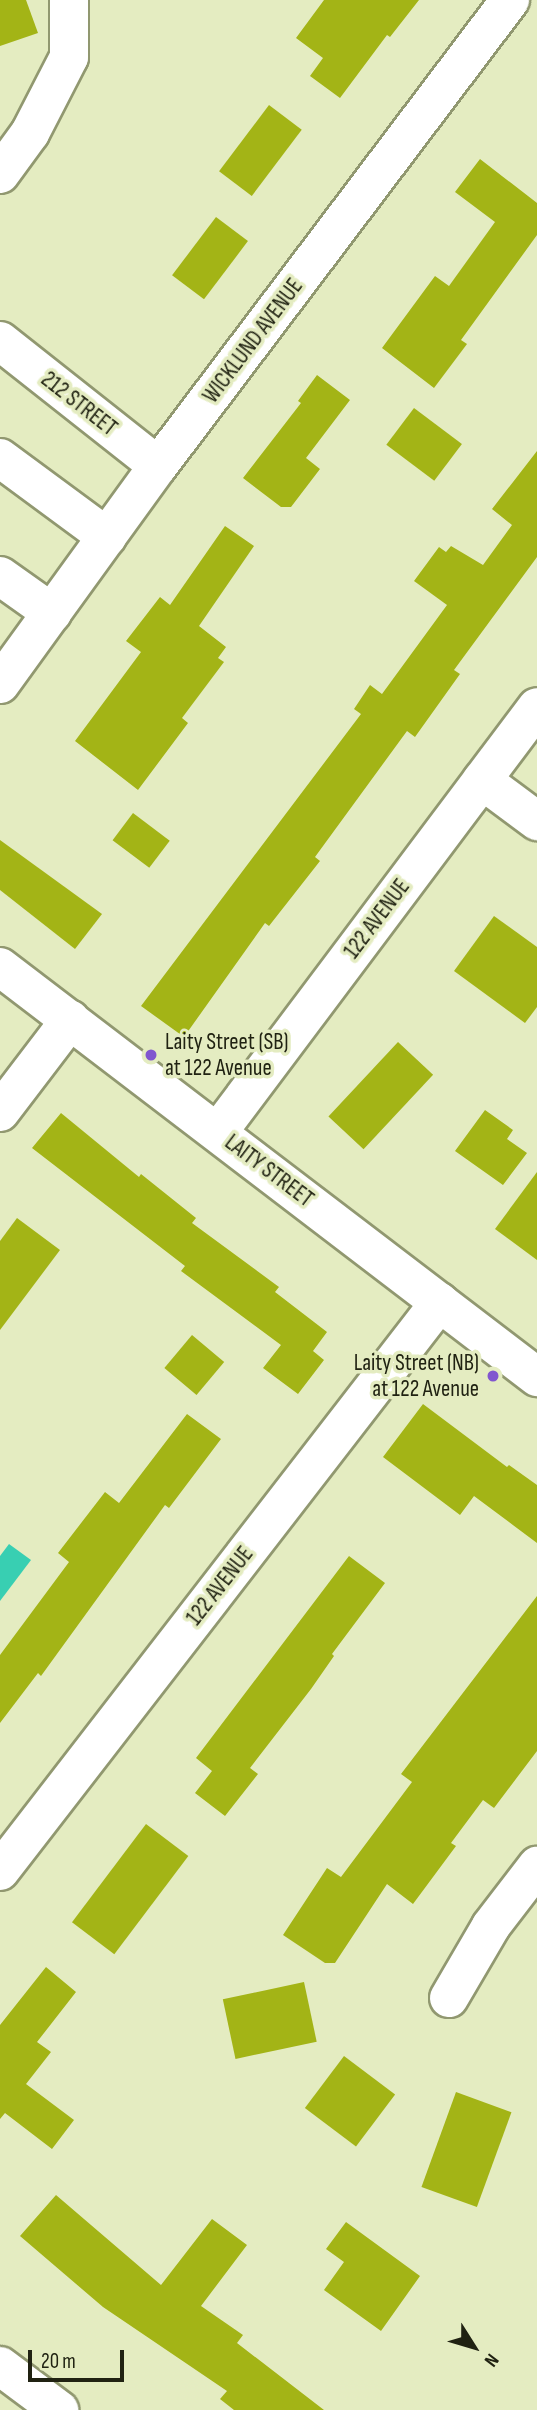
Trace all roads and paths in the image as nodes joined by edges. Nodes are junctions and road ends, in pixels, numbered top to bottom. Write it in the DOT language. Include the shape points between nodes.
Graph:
graph roads {
  1 [pos="69,0"];
  2 [pos="510,0"];
  3 [pos="0,174"];
  4 [pos="0,341"];
  5 [pos="0,458"];
  6 [pos="159,466"];
  7 [pos="107,537"];
  8 [pos="0,576"];
  9 [pos="52,613"];
  10 [pos="0,684"];
  11 [pos="537,707"];
  12 [pos="482,780"];
  13 [pos="537,821"];
  14 [pos="0,967"];
  15 [pos="70,1020"];
  16 [pos="0,1112"];
  17 [pos="218,1132"];
  18 [pos="440,1302"];
  19 [pos="537,1377"];
  20 [pos="537,1866"];
  21 [pos="0,1871"];
  22 [pos="449,1998"];
  23 [pos="0,2366"];
  24 [pos="59,2410"];
  1 -- 3 [label="street" via="69,57 30,133"];
  2 -- 6 [label="street, WICKLUND AVENUE"];
  4 -- 6 [label="street, 212 STREET"];
  5 -- 7 [label="street"];
  6 -- 7 [label="street, WICKLUND AVENUE"];
  7 -- 9 [label="street, WICKLUND AVENUE"];
  8 -- 9 [label="street"];
  9 -- 10 [label="street, WICKLUND AVENUE"];
  11 -- 12 [label="street, 122 AVENUE"];
  12 -- 13 [label="street"];
  12 -- 17 [label="street, 122 AVENUE"];
  14 -- 15 [label="street, LAITY STREET"];
  15 -- 16 [label="street"];
  15 -- 17 [label="street, LAITY STREET"];
  17 -- 18 [label="street, LAITY STREET"];
  18 -- 19 [label="street, LAITY STREET"];
  18 -- 21 [label="street, 122 AVENUE"];
  20 -- 22 [label="street" via="491,1926"];
  23 -- 24 [label="street"];
}
